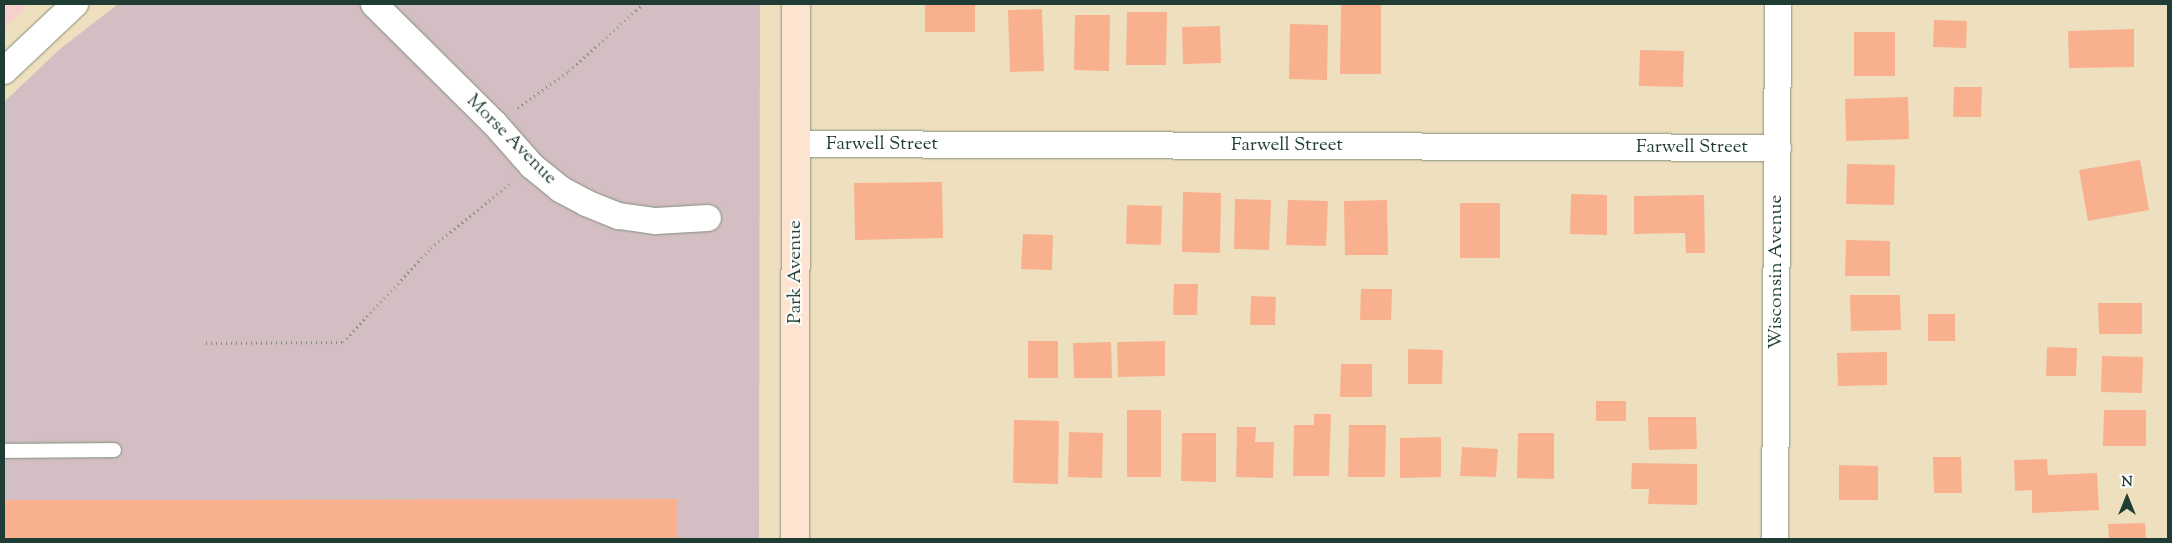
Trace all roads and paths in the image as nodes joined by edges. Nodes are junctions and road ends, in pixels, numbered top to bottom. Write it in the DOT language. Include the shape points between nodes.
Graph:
graph roads {
  1 [pos="75,4"];
  2 [pos="374,4"];
  3 [pos="643,4"];
  4 [pos="796,4"];
  5 [pos="1778,4"];
  6 [pos="4,71"];
  7 [pos="495,124"];
  8 [pos="796,144"];
  9 [pos="1778,148"];
  10 [pos="532,166"];
  11 [pos="708,218"];
  12 [pos="206,343"];
  13 [pos="114,450"];
  14 [pos="4,451"];
  15 [pos="794,539"];
  16 [pos="1775,539"];
  1 -- 6 [label="street"];
  2 -- 7 [label="street, Morse Avenue"];
  3 -- 7 [label="path" via="569,71"];
  4 -- 8 [label="street, Park Avenue"];
  5 -- 9 [label="street, Wisconsin Avenue"];
  7 -- 10 [label="street, Morse Avenue"];
  8 -- 9 [label="street, Farwell Street"];
  8 -- 15 [label="street, Park Avenue"];
  9 -- 16 [label="street, Wisconsin Avenue"];
  10 -- 11 [label="street, Morse Avenue" via="560,189 620,216 656,221"];
  10 -- 12 [label="path" via="431,248 343,342"];
  13 -- 14 [label="lane"];
}
